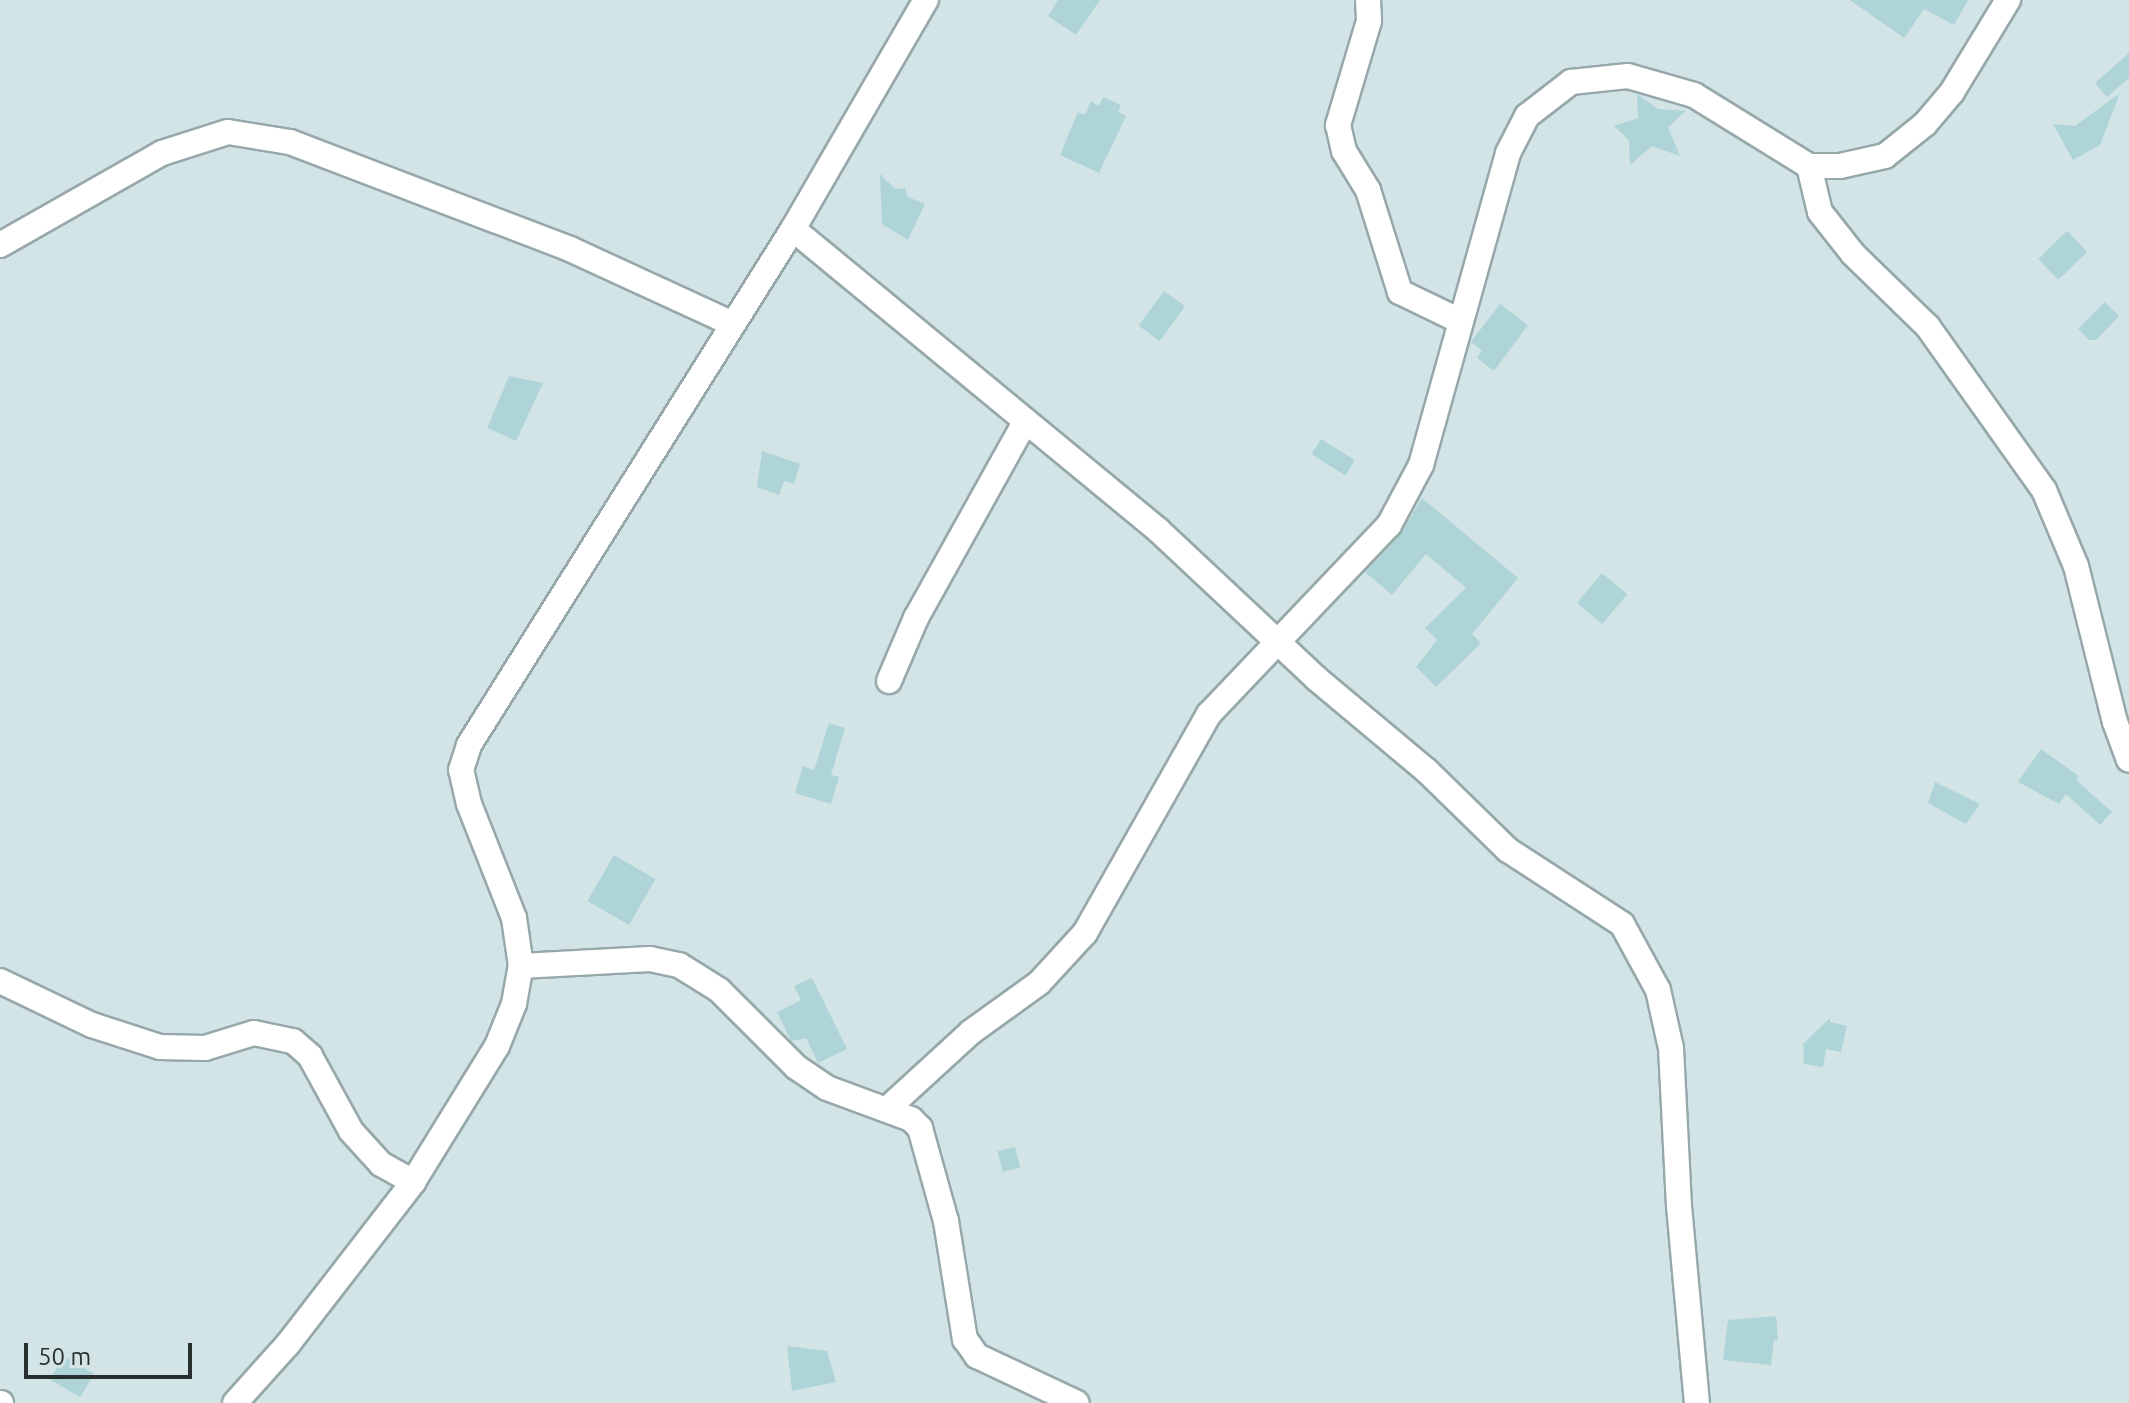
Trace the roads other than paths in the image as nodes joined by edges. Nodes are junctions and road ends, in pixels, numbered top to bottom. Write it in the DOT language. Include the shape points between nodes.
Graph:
graph roads {
  1 [pos="926,0"];
  2 [pos="1368,0"];
  3 [pos="2008,0"];
  4 [pos="1809,166"];
  5 [pos="793,229"];
  6 [pos="0,245"];
  7 [pos="1460,321"];
  8 [pos="733,324"];
  9 [pos="1024,424"];
  10 [pos="1275,640"];
  11 [pos="889,681"];
  12 [pos="2129,760"];
  13 [pos="521,966"];
  14 [pos="0,981"];
  15 [pos="887,1109"];
  16 [pos="413,1182"];
  17 [pos="235,1403"];
  18 [pos="1077,1403"];
  19 [pos="1697,1403"];
  1 -- 5 [label="street"];
  2 -- 7 [label="street" via="1369,21 1338,125 1344,151 1368,190 1400,292"];
  3 -- 4 [label="street" via="1952,92 1925,124 1885,156 1840,166"];
  4 -- 7 [label="street" via="1694,95 1628,76 1571,82 1527,116 1508,153"];
  4 -- 12 [label="street" via="1820,212 1853,254 1928,327 2044,490 2076,566"];
  5 -- 8 [label="street"];
  5 -- 9 [label="street"];
  6 -- 8 [label="street" via="162,153 228,132 290,142 556,243"];
  7 -- 10 [label="street" via="1421,465 1389,525"];
  8 -- 13 [label="street" via="493,703 465,757 461,770 469,804 514,918"];
  9 -- 10 [label="street" via="1158,530"];
  9 -- 11 [label="street" via="916,618"];
  10 -- 15 [label="street" via="1209,714 1085,933 1039,983 971,1032"];
  10 -- 19 [label="street" via="1427,771 1508,850 1622,924 1658,990 1671,1048"];
  13 -- 15 [label="street" via="650,959 679,965 719,990 796,1067 827,1088"];
  13 -- 16 [label="street" via="514,1004 497,1046"];
  14 -- 16 [label="street" via="92,1025 160,1047 205,1048 254,1033 293,1041 310,1056 351,1131 381,1164"];
  15 -- 18 [label="street" via="920,1128 946,1221 965,1339 977,1356"];
  16 -- 17 [label="street" via="288,1344"];
}
